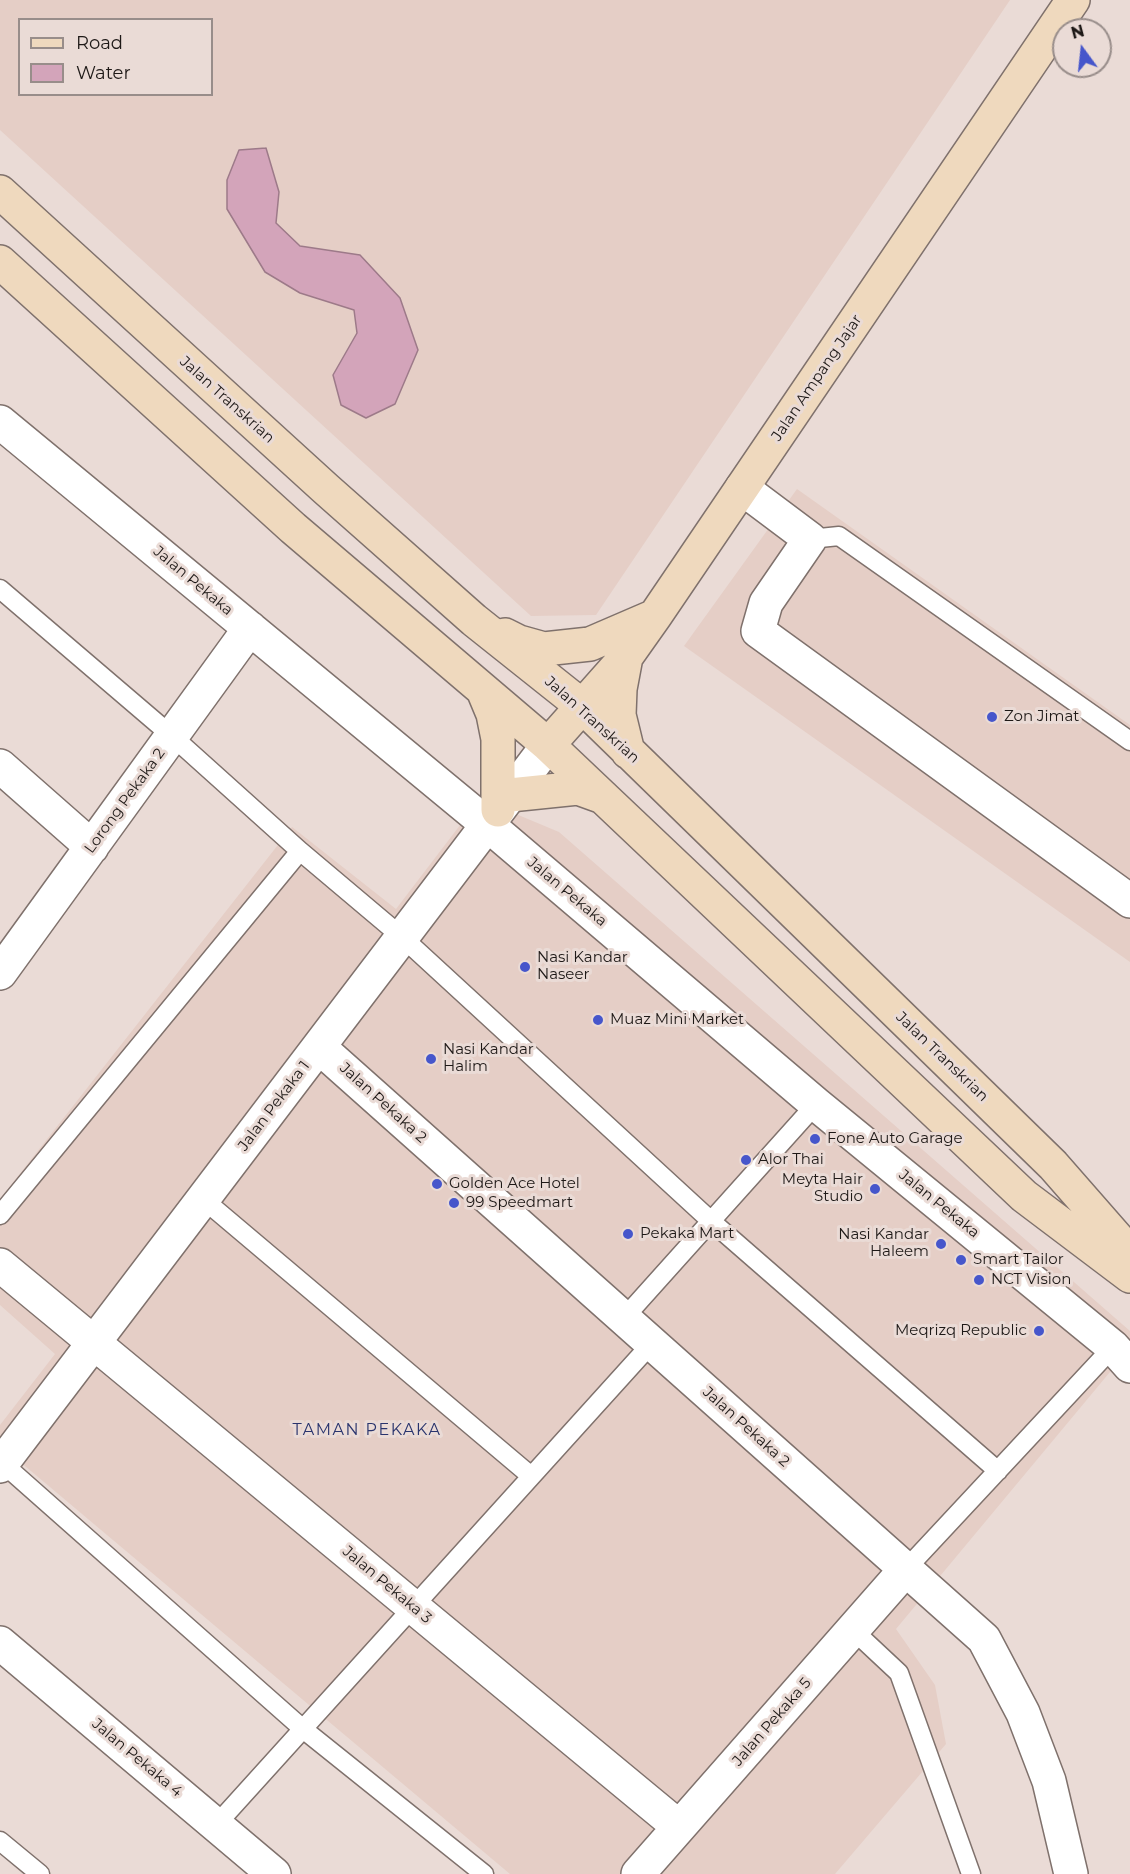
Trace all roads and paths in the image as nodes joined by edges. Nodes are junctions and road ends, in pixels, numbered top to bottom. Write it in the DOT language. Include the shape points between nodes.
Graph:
graph roads {
  1 [pos="1073,0"];
  2 [pos="0,192"];
  3 [pos="0,262"];
  4 [pos="0,422"];
  5 [pos="742,488"];
  6 [pos="810,538"];
  7 [pos="0,590"];
  8 [pos="655,616"];
  9 [pos="474,620"];
  10 [pos="250,628"];
  11 [pos="626,657"];
  12 [pos="483,690"];
  13 [pos="582,706"];
  14 [pos="172,736"];
  15 [pos="1130,741"];
  16 [pos="548,745"];
  17 [pos="628,752"];
  18 [pos="0,766"];
  19 [pos="603,797"];
  20 [pos="499,810"];
  21 [pos="92,847"];
  22 [pos="300,851"];
  23 [pos="1130,901"];
  24 [pos="402,937"];
  25 [pos="0,973"];
  26 [pos="319,1047"];
  27 [pos="816,1104"];
  28 [pos="203,1199"];
  29 [pos="0,1215"];
  30 [pos="711,1221"];
  31 [pos="1130,1253"];
  32 [pos="0,1265"];
  33 [pos="1130,1276"];
  34 [pos="624,1318"];
  35 [pos="94,1343"];
  36 [pos="652,1343"];
  37 [pos="1122,1356"];
  38 [pos="1,1463"];
  39 [pos="998,1471"];
  40 [pos="531,1476"];
  41 [pos="906,1569"];
  42 [pos="413,1607"];
  43 [pos="853,1630"];
  44 [pos="0,1643"];
  45 [pos="303,1729"];
  46 [pos="216,1825"];
  47 [pos="679,1827"];
  48 [pos="0,1841"];
  49 [pos="259,1869"];
  50 [pos="40,1874"];
  51 [pos="484,1874"];
  52 [pos="638,1874"];
  53 [pos="971,1874"];
  54 [pos="1071,1874"];
  1 -- 5 [label="main road, Jalan Ampang Jajar"];
  2 -- 9 [label="main road, Jalan Transkrian"];
  3 -- 12 [label="main road" via="293,528"];
  4 -- 10 [label="street, Jalan Pekaka"];
  5 -- 6 [label="street"];
  5 -- 8 [label="main road, Jalan Ampang Jajar"];
  6 -- 15 [label="lane" via="839,536"];
  6 -- 23 [label="street" via="766,603 758,631"];
  7 -- 14 [label="lane"];
  8 -- 9 [label="main road" via="590,644 544,649 519,642"];
  8 -- 11 [label="main road, Jalan Ampang Jajar"];
  9 -- 13 [label="main road, Jalan Transkrian"];
  10 -- 14 [label="street, Lorong Pekaka 2"];
  10 -- 20 [label="street, Jalan Pekaka"];
  11 -- 13 [label="main road, Jalan Ampang Jajar"];
  11 -- 17 [label="main road" via="619,715"];
  12 -- 16 [label="main road"];
  12 -- 20 [label="main road" via="498,739"];
  13 -- 16 [label="main road, Jalan Ampang Jajar"];
  13 -- 17 [label="main road, Jalan Transkrian"];
  14 -- 21 [label="street, Lorong Pekaka 2"];
  14 -- 22 [label="lane"];
  16 -- 19 [label="main road"];
  16 -- 20 [label="street, Jalan Pekaka 1"];
  17 -- 31 [label="main road, Jalan Transkrian" via="1053,1165"];
  18 -- 21 [label="street"];
  19 -- 20 [label="main road" via="578,788"];
  19 -- 33 [label="main road" via="1024,1196"];
  20 -- 24 [label="street, Jalan Pekaka 1"];
  20 -- 27 [label="street, Jalan Pekaka"];
  21 -- 25 [label="street, Lorong Pekaka 2"];
  22 -- 24 [label="lane"];
  22 -- 29 [label="lane"];
  24 -- 26 [label="street, Jalan Pekaka 1"];
  24 -- 30 [label="lane"];
  26 -- 28 [label="street, Jalan Pekaka 1"];
  26 -- 34 [label="street, Jalan Pekaka 2"];
  27 -- 30 [label="lane"];
  27 -- 37 [label="street, Jalan Pekaka"];
  28 -- 35 [label="street, Jalan Pekaka 1"];
  28 -- 40 [label="lane"];
  30 -- 34 [label="lane"];
  30 -- 39 [label="lane"];
  32 -- 35 [label="street, Jalan Pekaka 3"];
  34 -- 36 [label="street, Jalan Pekaka 2"];
  35 -- 38 [label="street, Jalan Pekaka 1"];
  35 -- 42 [label="street, Jalan Pekaka 3"];
  36 -- 40 [label="lane"];
  36 -- 41 [label="street, Jalan Pekaka 2"];
  37 -- 39 [label="lane"];
  38 -- 45 [label="lane"];
  39 -- 41 [label="lane"];
  40 -- 42 [label="lane"];
  41 -- 43 [label="street, Jalan Pekaka 5"];
  41 -- 54 [label="street, Jalan Pekaka 2" via="984,1639 1023,1713 1049,1781"];
  42 -- 45 [label="lane"];
  42 -- 47 [label="street, Jalan Pekaka 3"];
  43 -- 47 [label="street, Jalan Pekaka 5"];
  43 -- 53 [label="lane" via="899,1673"];
  44 -- 46 [label="street, Jalan Pekaka 4"];
  45 -- 46 [label="lane"];
  45 -- 51 [label="lane"];
  46 -- 49 [label="street, Jalan Pekaka 4"];
  47 -- 52 [label="street, Jalan Pekaka 5"];
  48 -- 50 [label="lane"];
}
